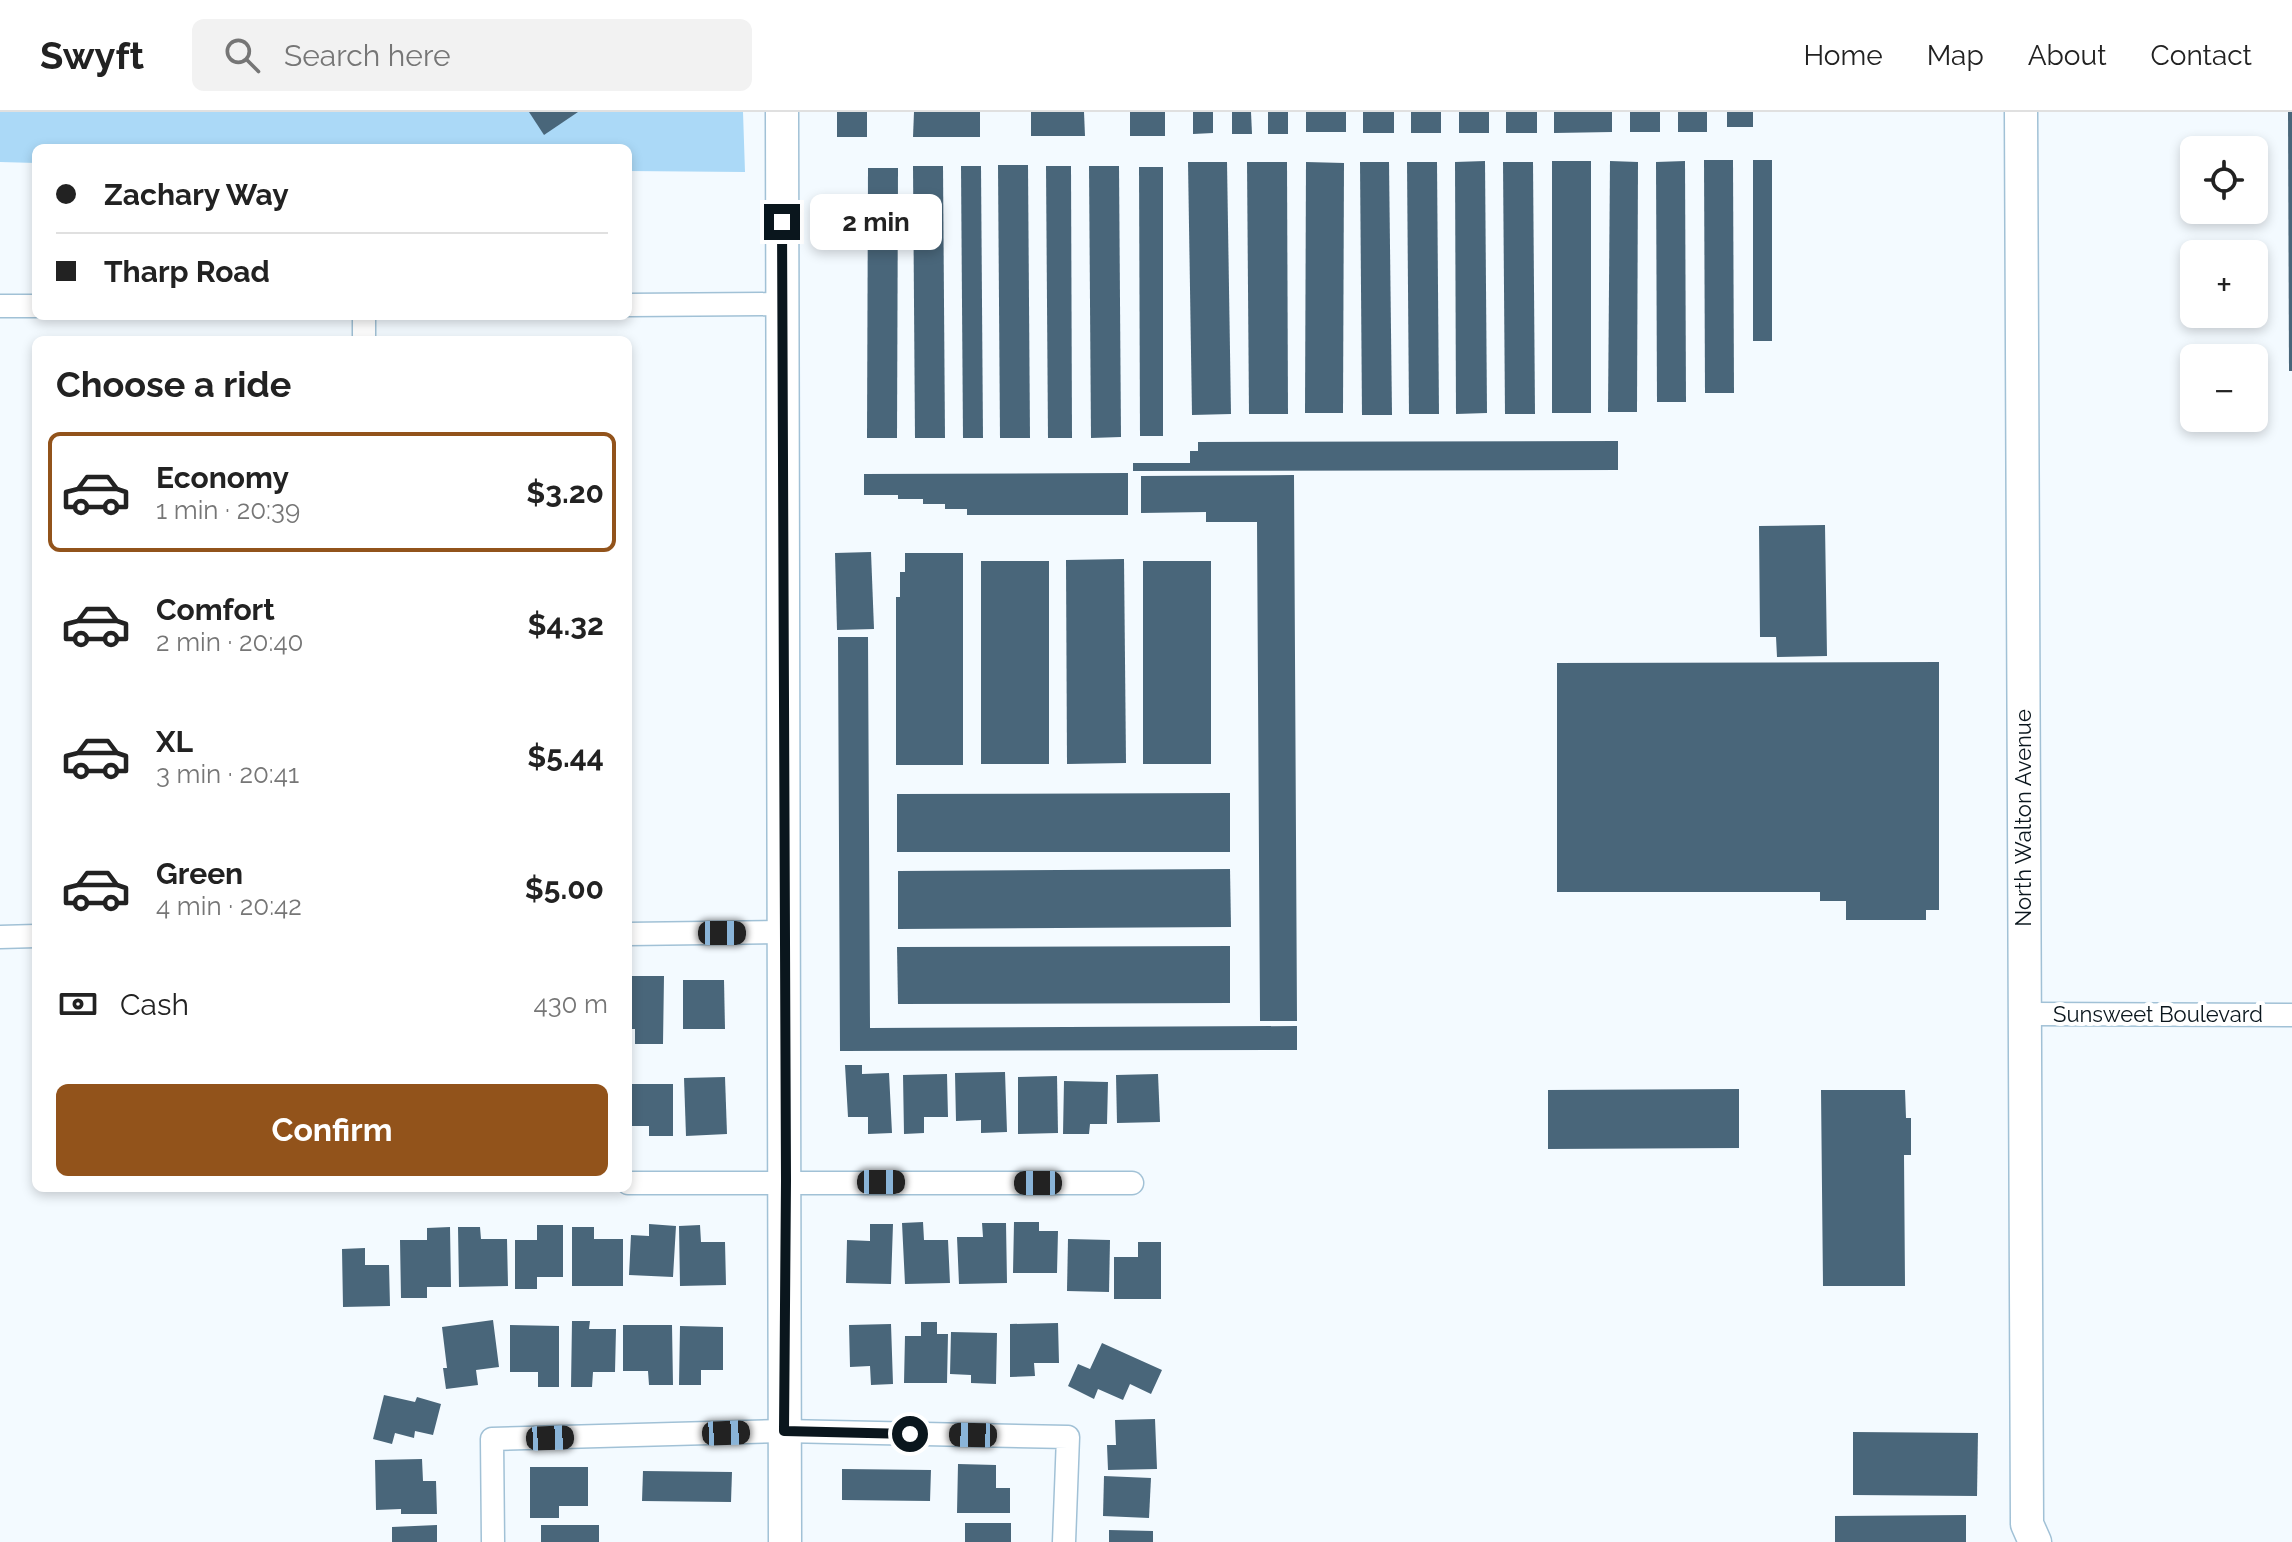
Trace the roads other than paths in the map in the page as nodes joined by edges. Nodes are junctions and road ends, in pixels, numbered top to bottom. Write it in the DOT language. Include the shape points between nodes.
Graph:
graph roads {
  1 [pos="782,112"];
  2 [pos="2021,112"];
  3 [pos="782,304"];
  4 [pos="632,305"];
  5 [pos="0,306"];
  6 [pos="32,306"];
  7 [pos="785,932"];
  8 [pos="632,934"];
  9 [pos="32,936"];
  10 [pos="0,937"];
  11 [pos="2023,1014"];
  12 [pos="2292,1015"];
  13 [pos="786,1181"];
  14 [pos="632,1183"];
  15 [pos="1132,1183"];
  16 [pos="784,1431"];
  17 [pos="2027,1536"];
  18 [pos="493,1542"];
  19 [pos="785,1542"];
  20 [pos="1064,1542"];
  1 -- 3 [label="street"];
  2 -- 11 [label="street, North Walton Avenue"];
  3 -- 4 [label="street"];
  3 -- 7 [label="street"];
  5 -- 6 [label="street"];
  7 -- 8 [label="street"];
  7 -- 13 [label="street"];
  9 -- 10 [label="street"];
  11 -- 12 [label="street, Sunsweet Boulevard"];
  11 -- 17 [label="street, North Walton Avenue"];
  13 -- 14 [label="street"];
  13 -- 15 [label="street"];
  13 -- 16 [label="street"];
  16 -- 18 [label="street" via="492,1439"];
  16 -- 19 [label="street"];
  16 -- 20 [label="street" via="1068,1437"];
}
